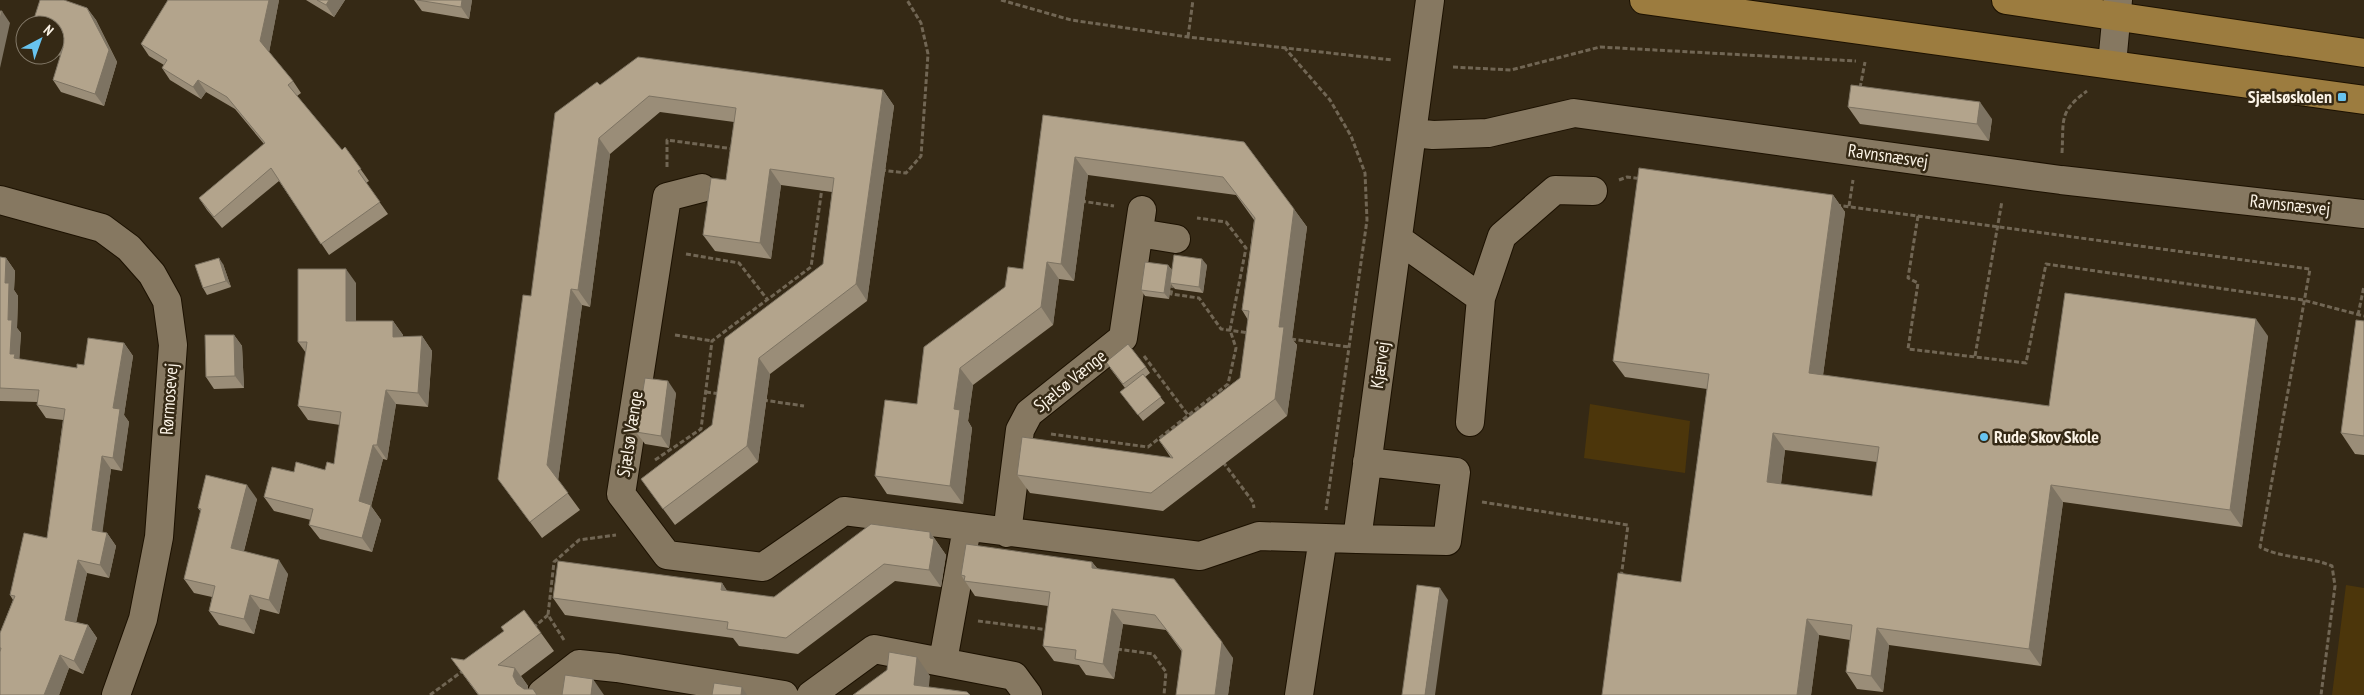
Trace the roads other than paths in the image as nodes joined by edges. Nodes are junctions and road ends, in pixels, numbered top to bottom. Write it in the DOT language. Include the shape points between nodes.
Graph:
graph roads {
  1 [pos="1430,0"];
  2 [pos="1644,0"];
  3 [pos="2006,0"];
  4 [pos="2116,7"];
  5 [pos="2364,53"];
  6 [pos="2112,64"];
  7 [pos="2364,100"];
  8 [pos="1413,133"];
  9 [pos="702,188"];
  10 [pos="1593,191"];
  11 [pos="0,200"];
  12 [pos="2364,214"];
  13 [pos="1182,228"];
  14 [pos="1398,239"];
  15 [pos="1481,298"];
  16 [pos="1470,422"];
  17 [pos="1367,462"];
  18 [pos="967,528"];
  19 [pos="1007,532"];
  20 [pos="1322,538"];
  21 [pos="1357,539"];
  22 [pos="943,661"];
  23 [pos="542,693"];
  24 [pos="116,695"];
  25 [pos="784,695"];
  26 [pos="811,695"];
  27 [pos="1028,695"];
  28 [pos="1299,695"];
  1 -- 8 [label="street, Kjærvej"];
  2 -- 6 [label="main road"];
  3 -- 4 [label="main road"];
  4 -- 5 [label="main road"];
  4 -- 6 [label="street"];
  6 -- 7 [label="main road"];
  8 -- 12 [label="street, Ravnsnæsvej" via="1488,133 1574,113 2061,180"];
  8 -- 14 [label="street, Kjærvej"];
  9 -- 18 [label="street, Sjælsø Vænge" via="667,197 621,494 667,555 763,566 844,511"];
  10 -- 15 [label="street" via="1555,190 1502,236"];
  11 -- 24 [label="street, Rørmosevej" via="102,228 129,248 152,274 168,301 173,345 159,537 143,619"];
  13 -- 19 [label="street, Sjælsø Vænge" via="1140,222 1123,338 1030,413 1020,430"];
  14 -- 15 [label="street"];
  14 -- 17 [label="street, Kjærvej"];
  15 -- 16 [label="street"];
  17 -- 21 [label="street, Kjærvej"];
  17 -- 21 [label="street" via="1456,472 1447,541"];
  18 -- 19 [label="street, Sjælsø Vænge"];
  18 -- 22 [label="street"];
  19 -- 20 [label="street, Sjælsø Vænge" via="1200,556 1259,536"];
  20 -- 21 [label="street"];
  20 -- 28 [label="street"];
  22 -- 26 [label="street" via="874,649"];
  22 -- 27 [label="street" via="1014,676"];
  23 -- 25 [label="street" via="579,664"];
}
